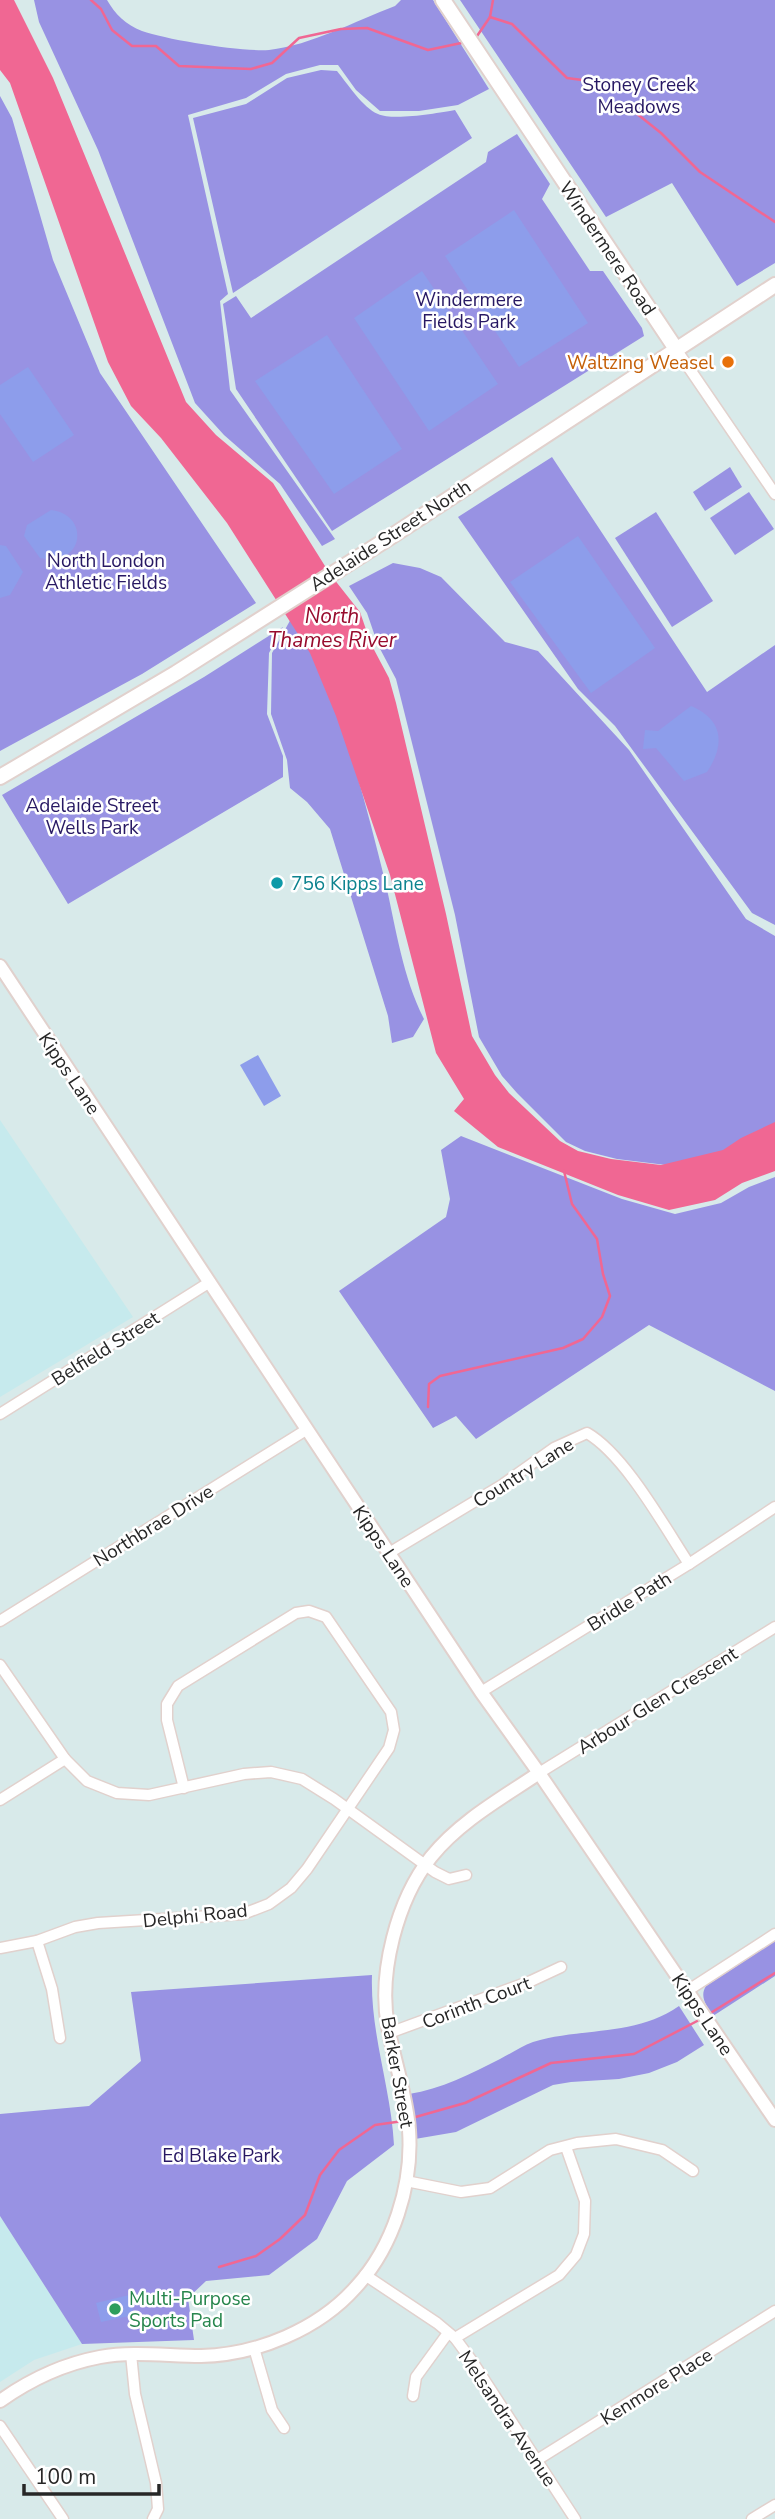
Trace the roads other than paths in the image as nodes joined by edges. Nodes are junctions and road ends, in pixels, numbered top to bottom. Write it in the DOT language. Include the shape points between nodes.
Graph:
graph roads {
  1 [pos="443,0"];
  2 [pos="775,285"];
  3 [pos="676,349"];
  4 [pos="775,494"];
  5 [pos="0,777"];
  6 [pos="0,966"];
  7 [pos="210,1282"];
  8 [pos="0,1415"];
  9 [pos="306,1430"];
  10 [pos="775,1507"];
  11 [pos="389,1553"];
  12 [pos="689,1564"];
  13 [pos="0,1621"];
  14 [pos="775,1627"];
  15 [pos="0,1665"];
  16 [pos="481,1692"];
  17 [pos="65,1759"];
  18 [pos="539,1773"];
  19 [pos="184,1788"];
  20 [pos="0,1800"];
  21 [pos="348,1810"];
  22 [pos="425,1866"];
  23 [pos="466,1875"];
  24 [pos="775,1934"];
  25 [pos="37,1941"];
  26 [pos="0,1948"];
  27 [pos="561,1967"];
  28 [pos="687,1991"];
  29 [pos="389,2033"];
  30 [pos="60,2038"];
  31 [pos="775,2120"];
  32 [pos="566,2147"];
  33 [pos="694,2171"];
  34 [pos="406,2181"];
  35 [pos="365,2274"];
  36 [pos="775,2311"];
  37 [pos="451,2336"];
  38 [pos="254,2348"];
  39 [pos="131,2354"];
  40 [pos="413,2396"];
  41 [pos="0,2402"];
  42 [pos="0,2426"];
  43 [pos="284,2428"];
  44 [pos="537,2460"];
  45 [pos="775,2505"];
  46 [pos="63,2519"];
  47 [pos="153,2519"];
  48 [pos="575,2519"];
  49 [pos="752,2519"];
  1 -- 3 [label="main road, Windermere Road"];
  2 -- 3 [label="main road, Adelaide Street North"];
  3 -- 4 [label="street, Windermere Road"];
  3 -- 5 [label="main road, Adelaide Street North" via="176,673"];
  6 -- 7 [label="street, Kipps Lane"];
  7 -- 8 [label="street, Belfield Street"];
  7 -- 9 [label="street, Kipps Lane"];
  9 -- 11 [label="street, Kipps Lane"];
  9 -- 13 [label="street, Northbrae Drive"];
  10 -- 12 [label="street, Bridle Path"];
  11 -- 12 [label="street, Country Lane" via="554,1448 587,1433 616,1458"];
  11 -- 16 [label="street, Kipps Lane"];
  12 -- 16 [label="street, Bridle Path"];
  14 -- 18 [label="street, Arbour Glen Crescent"];
  15 -- 17 [label="street"];
  16 -- 18 [label="street, Kipps Lane"];
  17 -- 19 [label="street" via="87,1781 117,1793 149,1795"];
  17 -- 20 [label="street"];
  18 -- 22 [label="street, Barker Street" via="444,1841"];
  18 -- 28 [label="street, Kipps Lane"];
  19 -- 21 [label="street" via="271,1772 302,1779"];
  19 -- 21 [label="street, Delphi Road" via="167,1720 167,1704 178,1686 296,1612 309,1611 326,1617 391,1712 394,1730 389,1748"];
  21 -- 22 [label="street"];
  21 -- 25 [label="street, Delphi Road" via="307,1869 269,1904 243,1914 98,1923"];
  22 -- 23 [label="street" via="449,1878"];
  22 -- 29 [label="street, Barker Street" via="406,1896 392,1938 387,1983"];
  24 -- 28 [label="street"];
  25 -- 26 [label="street, Delphi Road"];
  25 -- 30 [label="street" via="52,1989"];
  27 -- 29 [label="street, Corinth Court"];
  28 -- 31 [label="street, Kipps Lane"];
  29 -- 34 [label="street, Barker Street" via="407,2120"];
  32 -- 33 [label="street" via="616,2139 662,2150"];
  32 -- 34 [label="street" via="550,2150 490,2188 461,2192"];
  32 -- 37 [label="street" via="585,2202 584,2234 576,2255 559,2275"];
  34 -- 35 [label="street, Barker Street" via="401,2207"];
  35 -- 37 [label="street, Melsandra Avenue"];
  35 -- 38 [label="street, Barker Street" via="327,2314"];
  36 -- 44 [label="street, Kenmore Place"];
  37 -- 40 [label="street" via="416,2377"];
  37 -- 44 [label="street, Melsandra Avenue"];
  38 -- 39 [label="street, Barker Street" via="204,2356"];
  38 -- 43 [label="street" via="272,2410"];
  39 -- 41 [label="street, Barker Street" via="63,2366"];
  39 -- 47 [label="street" via="135,2394 156,2483 158,2509"];
  42 -- 46 [label="street"];
  44 -- 48 [label="street, Melsandra Avenue"];
  45 -- 49 [label="street"];
}
